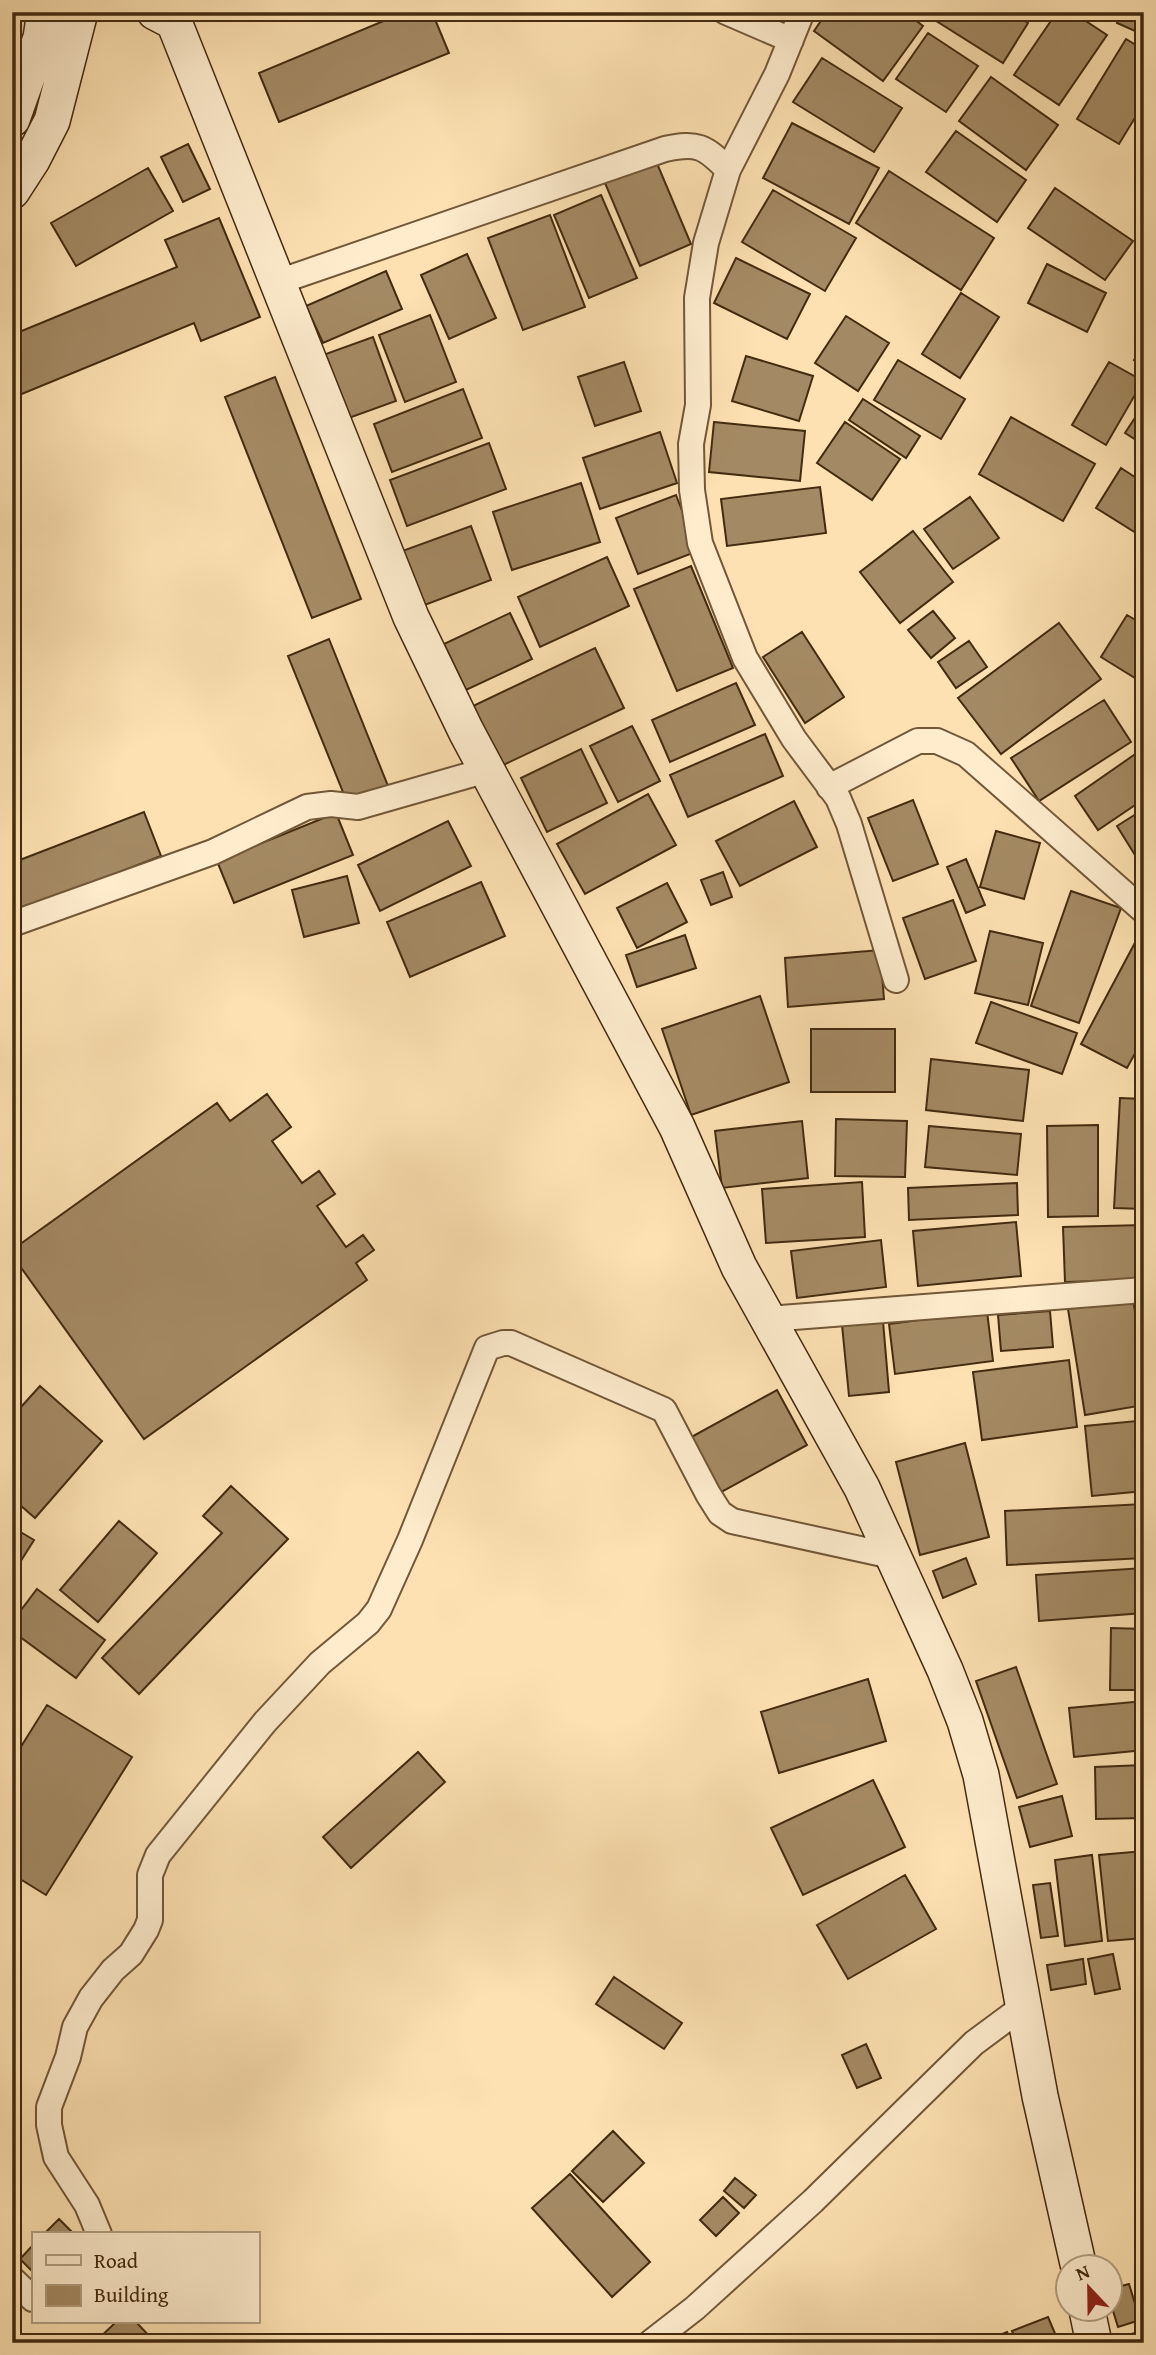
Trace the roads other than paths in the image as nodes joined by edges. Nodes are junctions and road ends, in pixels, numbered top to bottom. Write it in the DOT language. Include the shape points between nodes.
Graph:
graph roads {
  1 [pos="45,12"];
  2 [pos="79,12"];
  3 [pos="726,12"];
  4 [pos="802,12"];
  5 [pos="173,15"];
  6 [pos="791,40"];
  7 [pos="12,119"];
  8 [pos="728,170"];
  9 [pos="12,191"];
  10 [pos="278,282"];
  11 [pos="487,770"];
  12 [pos="829,786"];
  13 [pos="1144,912"];
  14 [pos="12,924"];
  15 [pos="897,980"];
  16 [pos="1144,1290"];
  17 [pos="768,1319"];
  18 [pos="892,1556"];
  19 [pos="1024,2006"];
  20 [pos="98,2232"];
  21 [pos="1076,2254"];
  22 [pos="12,2279"];
  23 [pos="32,2298"];
  24 [pos="1090,2324"];
  25 [pos="650,2343"];
  26 [pos="1094,2343"];
  1 -- 7 [label="street" via="41,38"];
  2 -- 9 [label="street" via="52,121"];
  3 -- 6 [label="street"];
  4 -- 6 [label="street"];
  5 -- 10 [label="street"];
  6 -- 8 [label="street"];
  8 -- 10 [label="street" via="710,151 686,144 665,149"];
  8 -- 12 [label="street" via="706,243 697,298 698,405 691,444 700,543 745,658"];
  10 -- 11 [label="street" via="411,617"];
  11 -- 14 [label="street" via="358,807 307,807 213,852"];
  11 -- 17 [label="street" via="677,1127 739,1267"];
  12 -- 13 [label="street" via="918,741 937,741 966,754"];
  12 -- 15 [label="street" via="849,824"];
  16 -- 17 [label="street"];
  17 -- 18 [label="street" via="862,1488"];
  18 -- 19 [label="street" via="945,1670 981,1775"];
  18 -- 20 [label="street" via="732,1521 720,1513 708,1494 664,1410 511,1343 487,1348 379,1609 265,1722 158,1855 150,1875 146,1930 131,1954 91,1997 75,2027 49,2107 48,2124 56,2157"];
  19 -- 21 [label="street"];
  19 -- 25 [label="street" via="974,2043 813,2201"];
  22 -- 23 [label="street"];
  24 -- 26 [label="street"];
}
